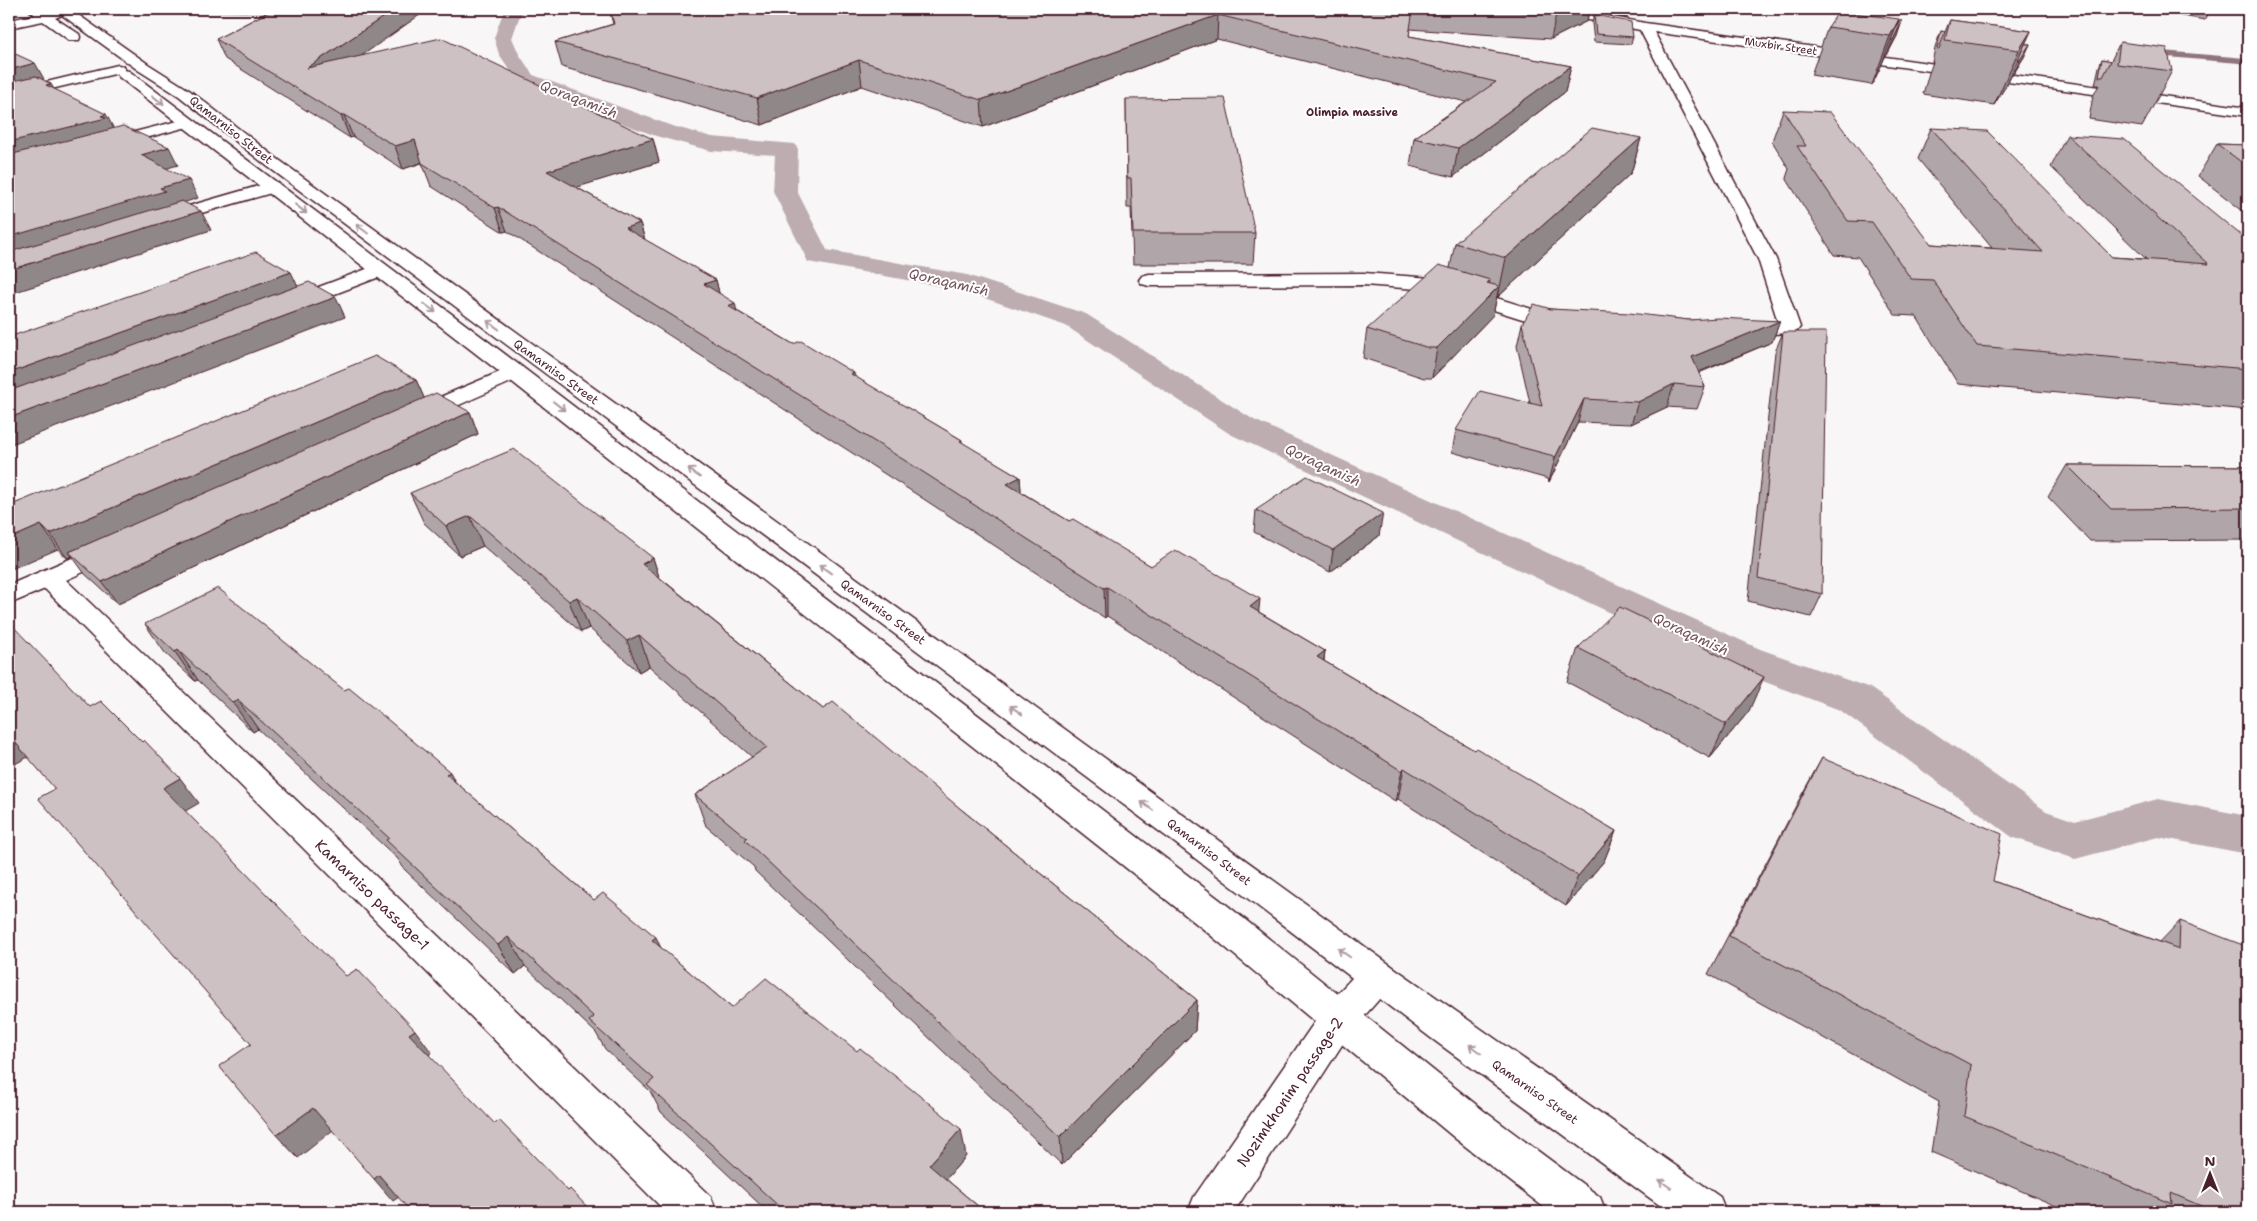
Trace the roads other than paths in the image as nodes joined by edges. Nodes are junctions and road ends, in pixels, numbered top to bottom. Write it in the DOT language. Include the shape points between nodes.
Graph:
graph roads {
  1 [pos="1553,9"];
  2 [pos="50,12"];
  3 [pos="9,18"];
  4 [pos="9,24"];
  5 [pos="1645,27"];
  6 [pos="118,69"];
  7 [pos="9,95"];
  8 [pos="2248,112"];
  9 [pos="186,123"];
  10 [pos="85,149"];
  11 [pos="272,187"];
  12 [pos="141,226"];
  13 [pos="380,270"];
  14 [pos="1149,280"];
  15 [pos="276,310"];
  16 [pos="1578,322"];
  17 [pos="1721,331"];
  18 [pos="514,372"];
  19 [pos="392,426"];
  20 [pos="130,542"];
  21 [pos="48,577"];
  22 [pos="9,595"];
  23 [pos="1377,976"];
  24 [pos="1338,1019"];
  25 [pos="696,1212"];
  26 [pos="1209,1212"];
  27 [pos="1585,1212"];
  28 [pos="1705,1212"];
  1 -- 5 [label="main road, Muxbir Street"];
  2 -- 3 [label="main road"];
  2 -- 4 [label="main road"];
  2 -- 6 [label="main road, Qamarniso Street"];
  23 -- 2 [label="main road, Qamarniso Street, one-way" via="273,163 184,92"];
  5 -- 8 [label="main road, Muxbir Street"];
  5 -- 17 [label="main road" via="1767,259 1790,327"];
  6 -- 7 [label="main road"];
  6 -- 9 [label="main road, Qamarniso Street, one-way"];
  9 -- 10 [label="main road"];
  9 -- 11 [label="main road, Qamarniso Street"];
  11 -- 12 [label="main road"];
  11 -- 13 [label="main road, Qamarniso Street, one-way"];
  13 -- 15 [label="main road"];
  13 -- 18 [label="main road, Qamarniso Street, one-way"];
  14 -- 16 [label="main road" via="1364,279 1432,284 1532,316"];
  18 -- 19 [label="main road"];
  18 -- 24 [label="main road, Qamarniso Street, one-way" via="1215,917"];
  20 -- 21 [label="main road"];
  21 -- 22 [label="main road"];
  21 -- 25 [label="main road, Kamarniso passage-1"];
  23 -- 24 [label="main road, Nozimkhonim passage-2"];
  28 -- 23 [label="main road, Qamarniso Street, one-way"];
  24 -- 26 [label="main road, Nozimkhonim passage-2"];
  24 -- 27 [label="main road, Qamarniso Street"];
}
